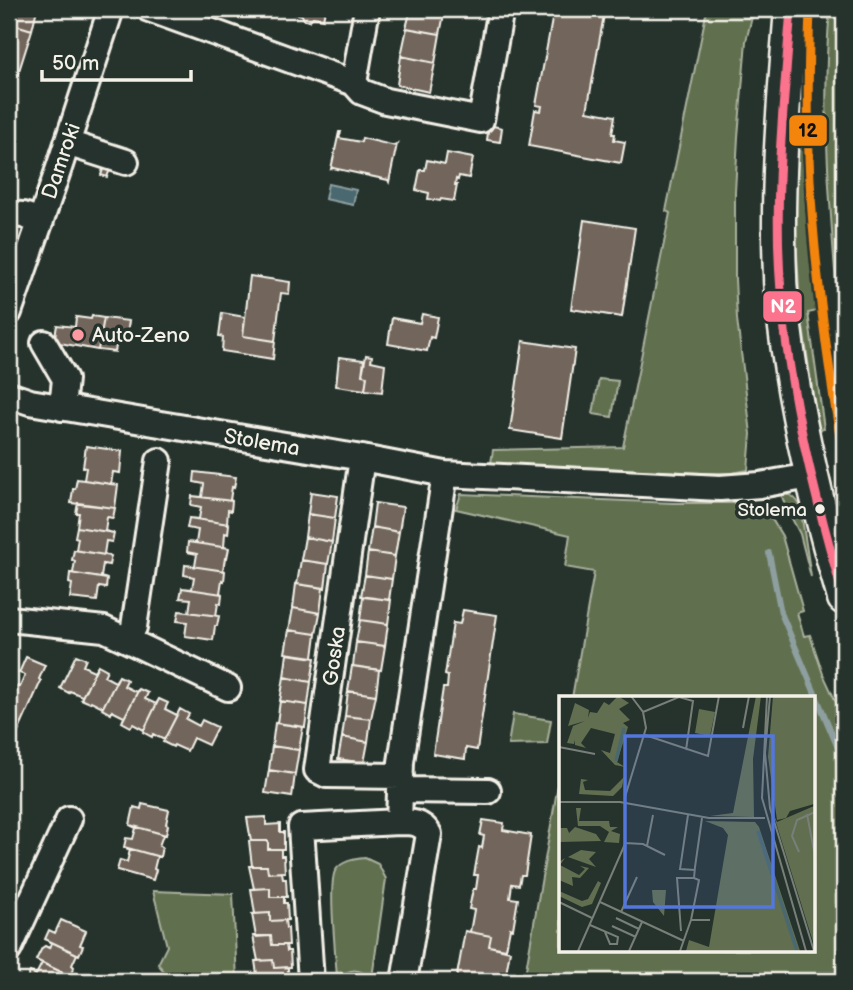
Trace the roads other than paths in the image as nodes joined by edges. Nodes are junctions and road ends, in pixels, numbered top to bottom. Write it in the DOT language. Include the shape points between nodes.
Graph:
graph roads {
  1 [pos="111,9"];
  2 [pos="149,9"];
  3 [pos="367,9"];
  4 [pos="501,9"];
  5 [pos="791,9"];
  6 [pos="354,83"];
  7 [pos="67,143"];
  8 [pos="126,162"];
  9 [pos="9,214"];
  10 [pos="41,221"];
  11 [pos="9,312"];
  12 [pos="44,343"];
  13 [pos="9,395"];
  14 [pos="62,408"];
  15 [pos="362,458"];
  16 [pos="159,461"];
  17 [pos="445,474"];
  18 [pos="810,477"];
  19 [pos="844,598"];
  20 [pos="9,620"];
  21 [pos="128,640"];
  22 [pos="228,688"];
  23 [pos="488,791"];
  24 [pos="400,799"];
  25 [pos="69,819"];
  26 [pos="9,949"];
  27 [pos="311,981"];
  28 [pos="404,981"];
  1 -- 7 [label="street, Damroki"];
  2 -- 6 [label="street"];
  3 -- 6 [label="street"];
  4 -- 6 [label="street" via="481,120 386,101 362,92"];
  5 -- 18 [label="main road" via="779,201 780,277"];
  7 -- 8 [label="street"];
  7 -- 10 [label="street, Damroki"];
  9 -- 10 [label="street"];
  10 -- 11 [label="street, Damroki"];
  12 -- 14 [label="street" via="65,379"];
  13 -- 14 [label="street, Stolema"];
  14 -- 15 [label="street, Stolema"];
  15 -- 17 [label="street, Stolema"];
  15 -- 24 [label="street, Goska" via="317,770"];
  16 -- 21 [label="street" via="134,627"];
  17 -- 18 [label="street, Stolema" via="720,488"];
  17 -- 24 [label="street" via="403,749"];
  18 -- 19 [label="main road"];
  20 -- 21 [label="street" via="104,629"];
  21 -- 22 [label="street"];
  23 -- 24 [label="street"];
  24 -- 27 [label="street, Goska" via="302,827"];
  24 -- 28 [label="street, Goska" via="429,834"];
  25 -- 26 [label="street"];
}
